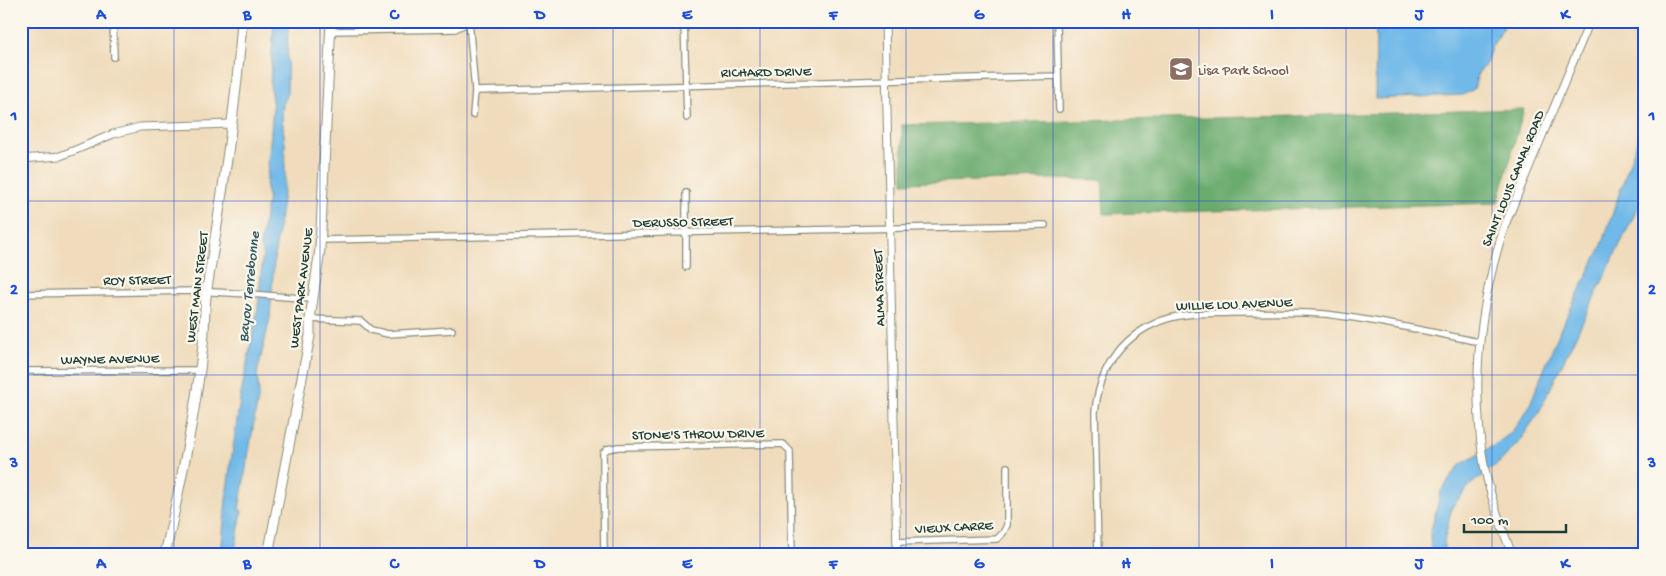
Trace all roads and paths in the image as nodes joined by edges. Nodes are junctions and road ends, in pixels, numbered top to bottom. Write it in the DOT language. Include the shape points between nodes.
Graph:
graph roads {
  1 [pos="22,21"];
  2 [pos="113,21"];
  3 [pos="242,21"];
  4 [pos="489,21"];
  5 [pos="684,21"];
  6 [pos="884,21"];
  7 [pos="1057,21"];
  8 [pos="1590,21"];
  9 [pos="469,22"];
  10 [pos="331,26"];
  11 [pos="114,57"];
  12 [pos="23,59"];
  13 [pos="1058,76"];
  14 [pos="886,80"];
  15 [pos="686,85"];
  16 [pos="474,91"];
  17 [pos="1059,109"];
  18 [pos="473,115"];
  19 [pos="687,118"];
  20 [pos="232,124"];
  21 [pos="21,159"];
  22 [pos="686,193"];
  23 [pos="1045,225"];
  24 [pos="889,229"];
  25 [pos="686,233"];
  26 [pos="321,240"];
  27 [pos="686,267"];
  28 [pos="207,291"];
  29 [pos="21,294"];
  30 [pos="313,299"];
  31 [pos="310,319"];
  32 [pos="452,330"];
  33 [pos="1479,342"];
  34 [pos="199,370"];
  35 [pos="21,371"];
  36 [pos="1007,467"];
  37 [pos="897,542"];
  38 [pos="165,555"];
  39 [pos="268,555"];
  40 [pos="604,555"];
  41 [pos="792,555"];
  42 [pos="897,555"];
  43 [pos="1098,555"];
  44 [pos="1512,555"];
  1 -- 12 [label="street"];
  2 -- 11 [label="street"];
  3 -- 20 [label="main road, WEST MAIN STREET"];
  4 -- 9 [label="street"];
  5 -- 15 [label="street"];
  6 -- 14 [label="street, ALMA STREET"];
  7 -- 13 [label="street"];
  8 -- 33 [label="street, SAINT LOUIS CANAL ROAD" via="1505,225 1486,291"];
  9 -- 10 [label="street" via="455,28"];
  9 -- 16 [label="street"];
  10 -- 26 [label="main road, WEST PARK AVENUE"];
  13 -- 14 [label="street, RICHARD DRIVE"];
  13 -- 17 [label="street"];
  14 -- 15 [label="street, RICHARD DRIVE"];
  14 -- 24 [label="street, ALMA STREET"];
  15 -- 16 [label="street, RICHARD DRIVE"];
  15 -- 19 [label="street"];
  16 -- 18 [label="street"];
  20 -- 21 [label="street" via="140,127 113,134 60,156"];
  20 -- 28 [label="main road, WEST MAIN STREET"];
  22 -- 25 [label="street"];
  23 -- 24 [label="street, DERUSSO STREET"];
  24 -- 25 [label="street, DERUSSO STREET"];
  24 -- 37 [label="street, ALMA STREET"];
  25 -- 26 [label="street, DERUSSO STREET"];
  25 -- 27 [label="street"];
  26 -- 30 [label="main road, WEST PARK AVENUE"];
  28 -- 29 [label="street, ROY STREET"];
  28 -- 30 [label="street, ROY STREET"];
  28 -- 34 [label="main road, WEST MAIN STREET"];
  30 -- 31 [label="main road, WEST PARK AVENUE"];
  31 -- 32 [label="street" via="361,322 371,330 388,334"];
  31 -- 39 [label="main road, WEST PARK AVENUE" via="310,336"];
  33 -- 43 [label="street, WILLIE LOU AVENUE" via="1354,318 1308,313 1183,315 1145,328 1127,341 1112,360 1096,398"];
  33 -- 44 [label="street, SAINT LOUIS CANAL ROAD" via="1477,393 1481,452"];
  34 -- 35 [label="street, WAYNE AVENUE"];
  34 -- 38 [label="main road, WEST MAIN STREET"];
  36 -- 37 [label="street, VIEUX CARRE" via="1007,525 997,539"];
  37 -- 42 [label="street, ALMA STREET"];
  40 -- 41 [label="street, STONE'S THROW DRIVE" via="603,453 607,449 783,444 790,451"];
}
